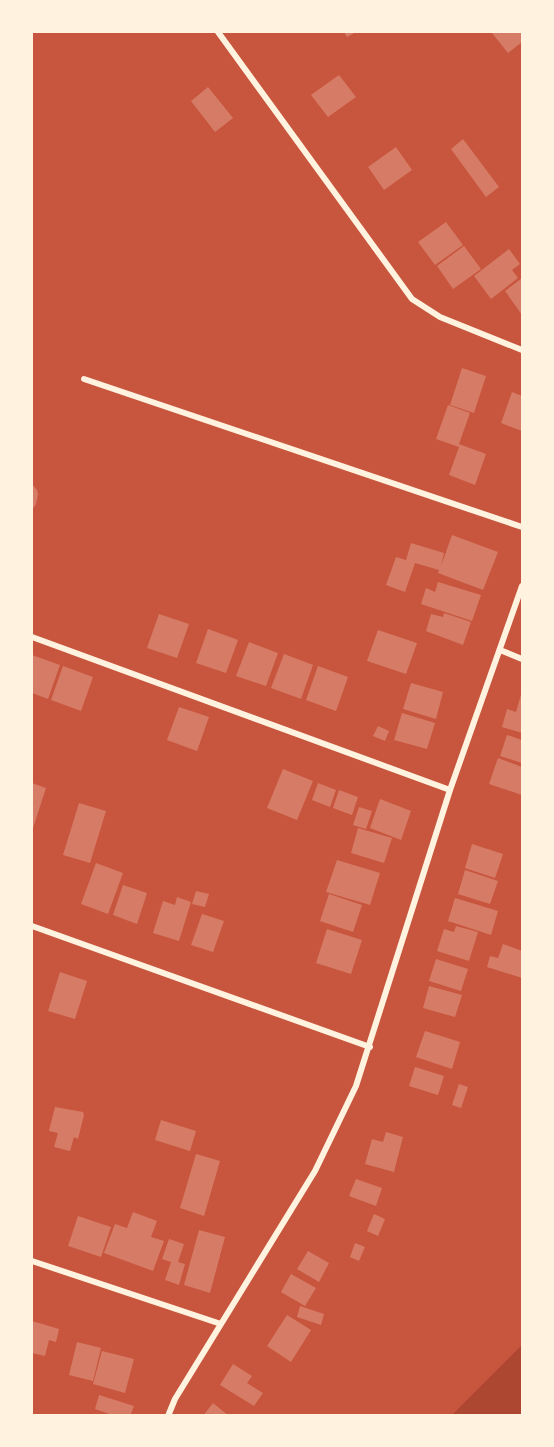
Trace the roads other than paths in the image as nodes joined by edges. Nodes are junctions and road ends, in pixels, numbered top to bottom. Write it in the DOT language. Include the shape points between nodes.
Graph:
graph roads {
  1 [pos="218,32"];
  2 [pos="522,350"];
  3 [pos="84,378"];
  4 [pos="522,527"];
  5 [pos="522,586"];
  6 [pos="32,637"];
  7 [pos="500,650"];
  8 [pos="522,659"];
  9 [pos="450,790"];
  10 [pos="32,926"];
  11 [pos="370,1047"];
  12 [pos="32,1261"];
  13 [pos="221,1324"];
  14 [pos="168,1416"];
  1 -- 2 [label="street" via="412,299 440,317"];
  3 -- 4 [label="street"];
  5 -- 7 [label="street"];
  6 -- 9 [label="street"];
  7 -- 8 [label="street"];
  7 -- 9 [label="street"];
  9 -- 11 [label="street"];
  10 -- 11 [label="street"];
  11 -- 13 [label="street" via="356,1086 315,1171"];
  12 -- 13 [label="street"];
  13 -- 14 [label="street"];
}
